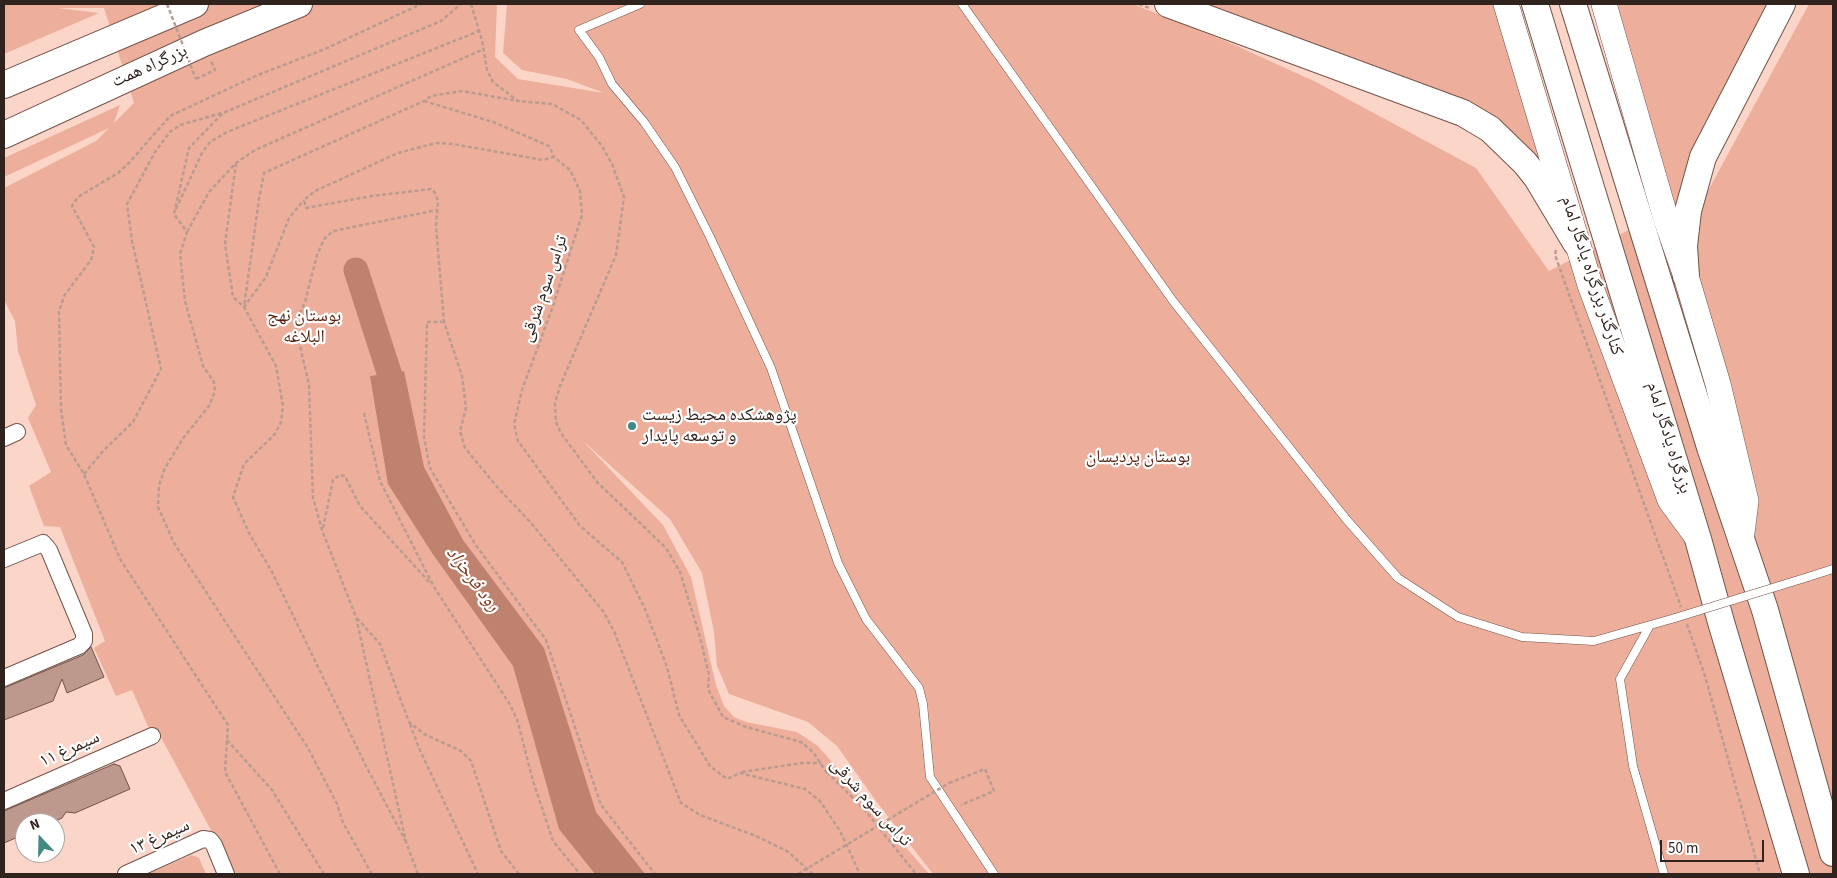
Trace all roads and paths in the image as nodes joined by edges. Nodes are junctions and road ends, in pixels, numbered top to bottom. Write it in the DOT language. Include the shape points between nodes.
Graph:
graph roads {
  1 [pos="167,4"];
  2 [pos="195,4"];
  3 [pos="299,4"];
  4 [pos="420,4"];
  5 [pos="461,4"];
  6 [pos="471,4"];
  7 [pos="640,4"];
  8 [pos="962,4"];
  9 [pos="1139,4"];
  10 [pos="1506,4"];
  11 [pos="1535,4"];
  12 [pos="1573,4"];
  13 [pos="1604,4"];
  14 [pos="1782,4"];
  15 [pos="1162,7"];
  16 [pos="479,31"];
  17 [pos="484,49"];
  18 [pos="215,70"];
  19 [pos="4,85"];
  20 [pos="424,101"];
  21 [pos="518,101"];
  22 [pos="223,113"];
  23 [pos="4,135"];
  24 [pos="554,157"];
  25 [pos="236,163"];
  26 [pos="304,200"];
  27 [pos="436,210"];
  28 [pos="174,214"];
  29 [pos="186,232"];
  30 [pos="1566,246"];
  31 [pos="1686,276"];
  32 [pos="244,307"];
  33 [pos="444,322"];
  34 [pos="364,412"];
  35 [pos="84,474"];
  36 [pos="322,530"];
  37 [pos="1698,539"];
  38 [pos="1741,541"];
  39 [pos="4,559"];
  40 [pos="1833,569"];
  41 [pos="434,587"];
  42 [pos="1684,615"];
  43 [pos="356,616"];
  44 [pos="1687,624"];
  45 [pos="1649,627"];
  46 [pos="4,678"];
  47 [pos="409,722"];
  48 [pos="152,736"];
  49 [pos="227,740"];
  50 [pos="740,773"];
  51 [pos="827,773"];
  52 [pos="4,801"];
  53 [pos="950,810"];
  54 [pos="406,842"];
  55 [pos="1833,852"];
  56 [pos="126,874"];
  57 [pos="226,874"];
  58 [pos="280,874"];
  59 [pos="324,874"];
  60 [pos="372,874"];
  61 [pos="418,874"];
  62 [pos="478,874"];
  63 [pos="519,874"];
  64 [pos="580,874"];
  65 [pos="655,874"];
  66 [pos="798,874"];
  67 [pos="813,874"];
  68 [pos="860,874"];
  69 [pos="916,874"];
  70 [pos="994,874"];
  71 [pos="1664,874"];
  72 [pos="1760,874"];
  73 [pos="1796,874"];
  1 -- 18 [label="path, bridge" via="196,79"];
  2 -- 19 [label="highway"];
  3 -- 23 [label="highway, بزرگراه همت" via="204,43"];
  4 -- 35 [label="path" via="326,49 258,74 170,116 118,173 78,197 72,206 94,247 92,260 64,296 59,312 61,409 66,445"];
  5 -- 22 [label="path" via="441,20"];
  6 -- 16 [label="path"];
  7 -- 53 [label="lane" via="579,30 599,57 612,84 644,122 675,167 710,238 771,368 838,563 866,620 919,688 930,778"];
  8 -- 45 [label="lane" via="1173,302 1346,519 1398,578 1458,617 1522,637 1594,641"];
  9 -- 15 [label="path"];
  10 -- 30 [label="main road, کنارگذر بزرگراه یادگار امام" via="1569,210"];
  11 -- 37 [label="highway, بزرگراه یادگار امام"];
  12 -- 38 [label="highway"];
  13 -- 31 [label="main road" via="1666,219"];
  14 -- 31 [label="highway" via="1703,157 1688,211 1684,246"];
  15 -- 30 [label="highway" via="1436,101 1470,117 1490,129 1525,163"];
  16 -- 17 [label="path"];
  16 -- 28 [label="path" via="227,132 210,142"];
  17 -- 21 [label="path" via="487,70 493,82"];
  17 -- 25 [label="path" via="277,139"];
  20 -- 21 [label="path" via="431,96 462,91"];
  20 -- 24 [label="path" via="549,146"];
  20 -- 32 [label="path" via="264,172"];
  21 -- 51 [label="path" via="552,104 581,120 602,146 624,197 616,255 555,403 556,422 561,433 596,482 654,534 680,572 709,674 708,689 723,717 746,727 801,742 813,752"];
  22 -- 28 [label="path" via="189,148"];
  22 -- 35 [label="path" via="180,125 170,132 155,152 127,204 132,241 162,369 133,422"];
  24 -- 26 [label="path" via="543,160 436,143 398,153 337,179"];
  24 -- 50 [label="path, تراس سوم شرقی" via="570,170 580,191 582,214 522,390 514,424 518,441 580,526 622,562 645,609 667,667 679,714 710,766 727,779"];
  25 -- 29 [label="path" via="209,192"];
  25 -- 32 [label="path" via="225,244 233,297"];
  26 -- 27 [label="path" via="306,208 431,189 438,201"];
  26 -- 32 [label="path" via="289,218 266,278"];
  27 -- 33 [label="path"];
  27 -- 36 [label="path" via="333,231 324,239 317,255 296,324 310,385 313,498"];
  28 -- 29 [label="path"];
  29 -- 60 [label="path" via="180,254 185,301 203,366 214,382 215,391 209,406 165,468 159,485 158,508 174,543 308,748 337,804 343,823"];
  30 -- 37 [label="main road, کنارگذر بزرگراه یادگار امام" via="1670,500"];
  30 -- 42 [label="path" via="1555,255"];
  31 -- 38 [label="main road" via="1718,384 1746,500"];
  32 -- 54 [label="path" via="276,366 283,406 275,434 244,464 233,498"];
  33 -- 65 [label="path" via="427,322 424,438 430,468 475,544 546,640 601,804"];
  33 -- 67 [label="path" via="462,376 466,408 460,431 465,448 603,611 614,631 681,803 700,815 787,851"];
  34 -- 41 [label="path" via="380,481"];
  35 -- 49 [label="path" via="120,559 222,714 228,725"];
  36 -- 41 [label="path" via="333,480 340,475 345,476 360,506"];
  36 -- 43 [label="path"];
  37 -- 73 [label="highway, بزرگراه یادگار امام"];
  38 -- 55 [label="highway" via="1765,610"];
  39 -- 46 [label="street" via="43,543 49,550 84,634 79,646"];
  40 -- 45 [label="lane, bridge"];
  41 -- 64 [label="path" via="509,703 517,719 553,841"];
  43 -- 47 [label="path" via="380,644"];
  43 -- 54 [label="path"];
  44 -- 72 [label="path" via="1705,676"];
  45 -- 71 [label="lane" via="1620,679 1633,766"];
  47 -- 62 [label="path"];
  47 -- 63 [label="path" via="424,734 461,751 471,761 501,851"];
  48 -- 52 [label="street, سیمرغ ۱۱"];
  49 -- 58 [label="path" via="225,772"];
  49 -- 59 [label="path" via="272,790"];
  50 -- 51 [label="path, تراس سوم شرقی" via="802,763 821,763"];
  50 -- 68 [label="path, تراس سوم شرقی" via="805,789 820,802 840,831"];
  51 -- 69 [label="path, تراس سوم شرقی" via="864,809"];
  53 -- 66 [label="path, bridge" via="994,792 985,769 949,782"];
  53 -- 70 [label="lane"];
  54 -- 61 [label="path"];
  56 -- 57 [label="street, سیمرغ ۱۳" via="203,839 210,840"];
}
